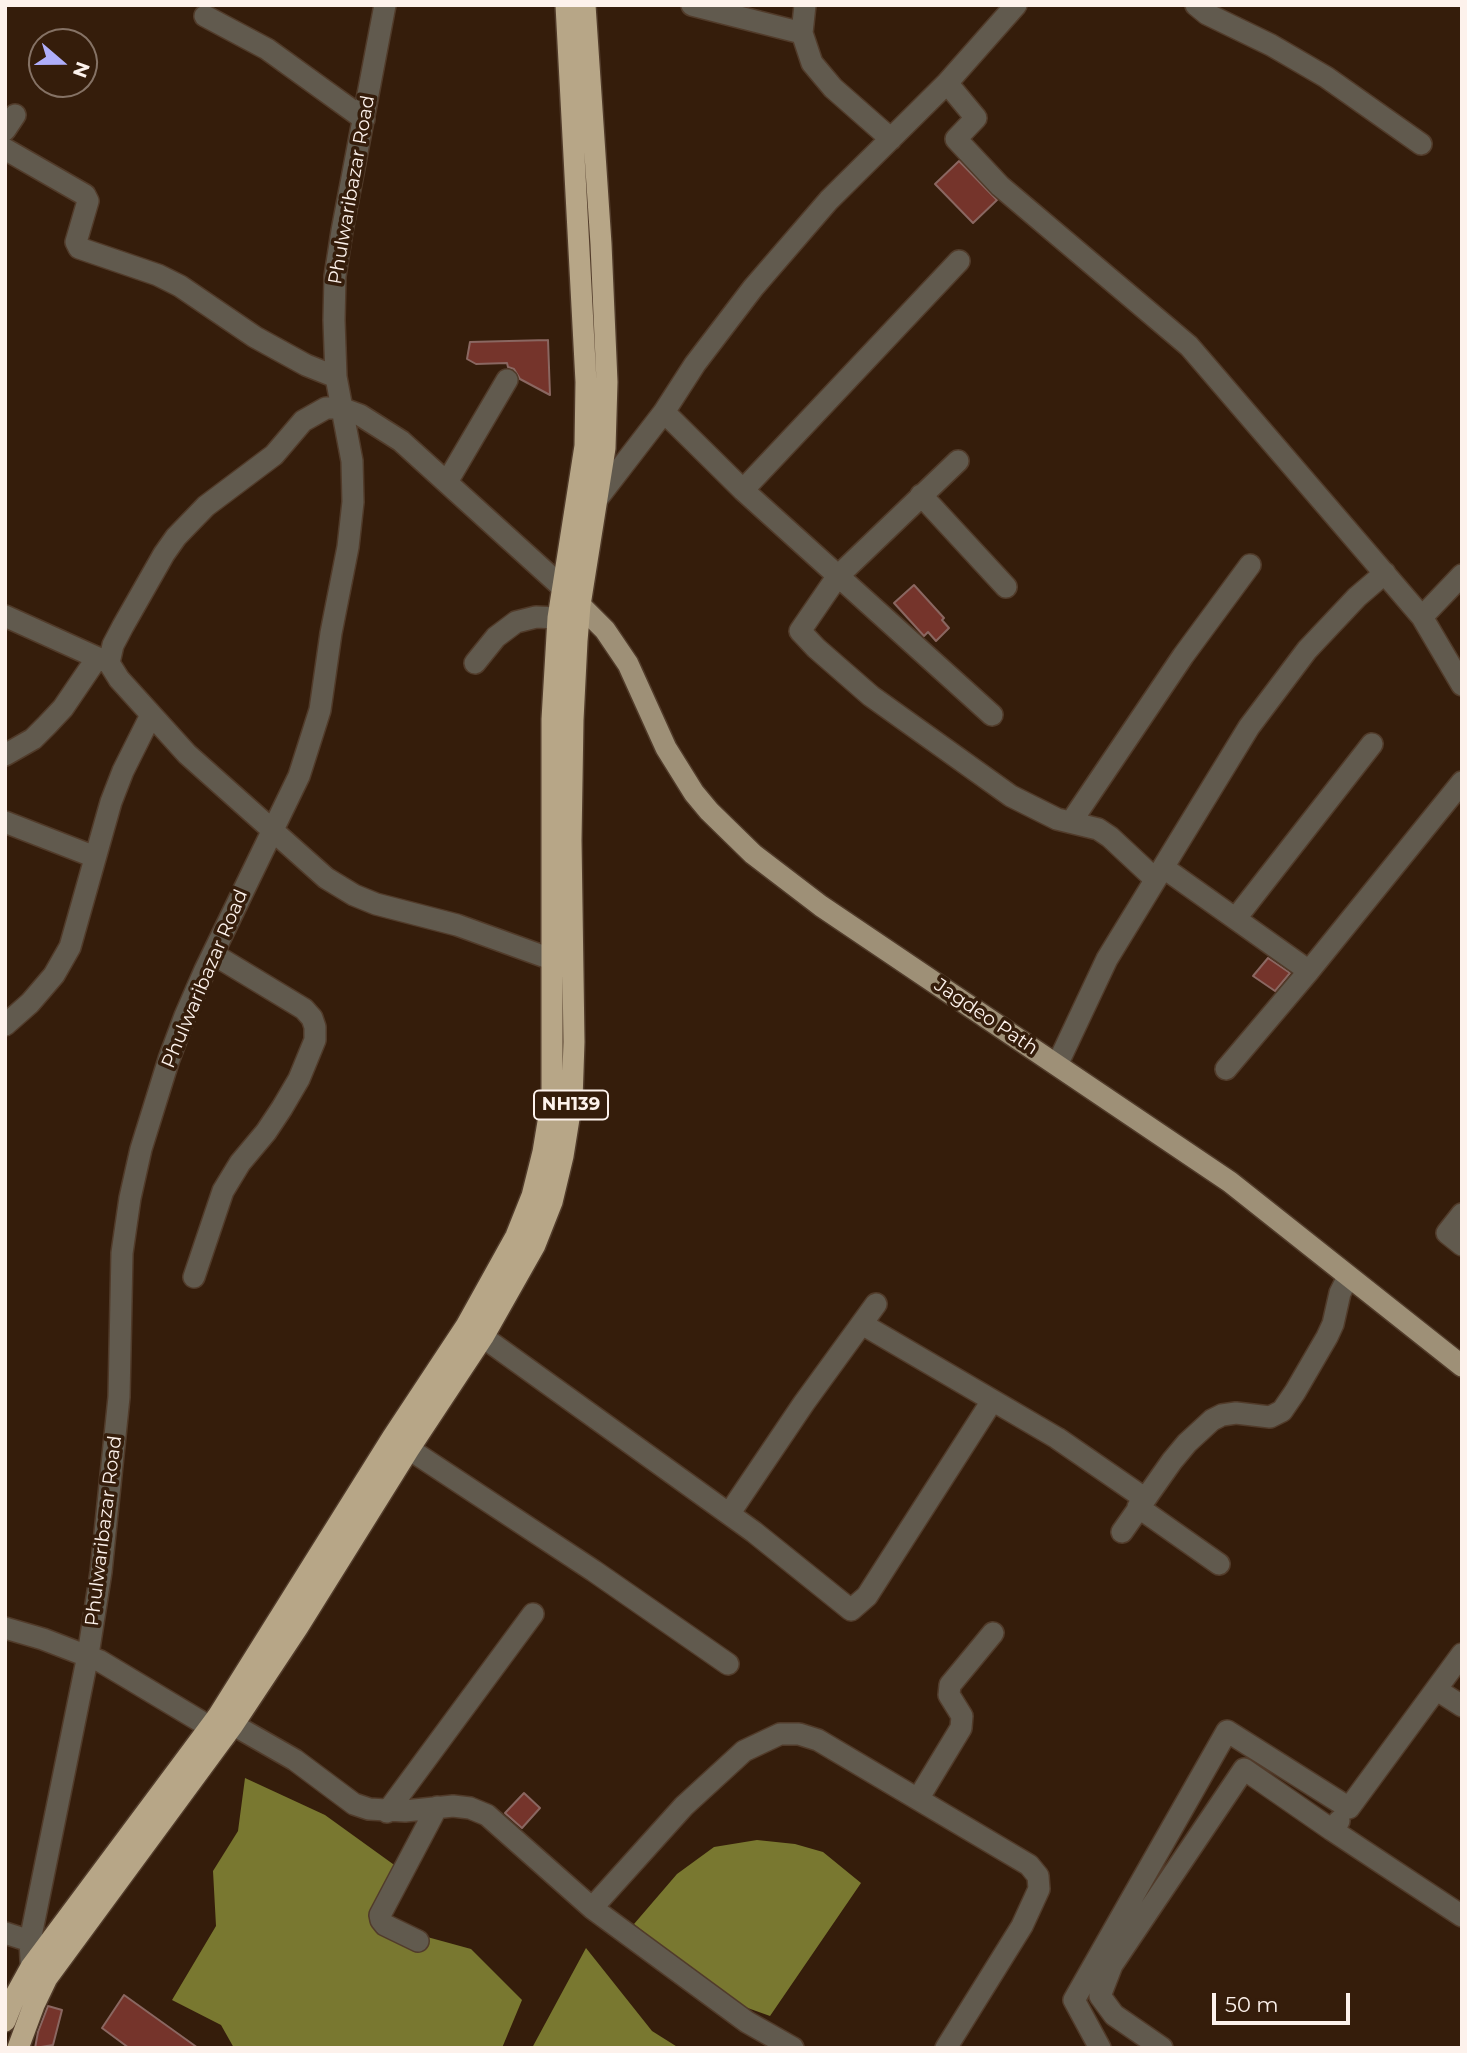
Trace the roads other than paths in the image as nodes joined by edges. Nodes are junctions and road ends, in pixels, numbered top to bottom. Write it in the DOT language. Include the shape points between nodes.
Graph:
graph roads {
  1 [pos="384,5"];
  2 [pos="566,5"];
  3 [pos="585,5"];
  4 [pos="692,5"];
  5 [pos="805,5"];
  6 [pos="1016,5"];
  7 [pos="1196,5"];
  8 [pos="205,16"];
  9 [pos="802,33"];
  10 [pos="947,83"];
  11 [pos="364,119"];
  12 [pos="891,139"];
  13 [pos="1421,144"];
  14 [pos="5,149"];
  15 [pos="959,261"];
  16 [pos="594,328"];
  17 [pos="336,377"];
  18 [pos="507,380"];
  19 [pos="341,408"];
  20 [pos="664,412"];
  21 [pos="958,461"];
  22 [pos="447,482"];
  23 [pos="743,491"];
  24 [pos="922,495"];
  25 [pos="597,499"];
  26 [pos="1250,565"];
  27 [pos="1385,573"];
  28 [pos="1462,575"];
  29 [pos="837,577"];
  30 [pos="562,587"];
  31 [pos="1006,587"];
  32 [pos="580,605"];
  33 [pos="5,617"];
  34 [pos="1422,617"];
  35 [pos="558,618"];
  36 [pos="103,661"];
  37 [pos="475,663"];
  38 [pos="1462,685"];
  39 [pos="151,715"];
  40 [pos="992,715"];
  41 [pos="1372,744"];
  42 [pos="5,755"];
  43 [pos="1462,782"];
  44 [pos="5,821"];
  45 [pos="1071,822"];
  46 [pos="273,829"];
  47 [pos="95,857"];
  48 [pos="1159,873"];
  49 [pos="561,894"];
  50 [pos="1236,918"];
  51 [pos="213,954"];
  52 [pos="551,959"];
  53 [pos="1309,971"];
  54 [pos="5,1025"];
  55 [pos="1057,1065"];
  56 [pos="1226,1069"];
  57 [pos="1462,1214"];
  58 [pos="1462,1245"];
  59 [pos="194,1277"];
  60 [pos="1348,1277"];
  61 [pos="876,1304"];
  62 [pos="862,1324"];
  63 [pos="483,1337"];
  64 [pos="1462,1366"];
  65 [pos="992,1401"];
  66 [pos="409,1449"];
  67 [pos="1141,1502"];
  68 [pos="729,1514"];
  69 [pos="1122,1532"];
  70 [pos="334,1550"];
  71 [pos="1219,1564"];
  72 [pos="533,1614"];
  73 [pos="5,1628"];
  74 [pos="993,1633"];
  75 [pos="1462,1654"];
  76 [pos="88,1655"];
  77 [pos="728,1664"];
  78 [pos="1437,1689"];
  79 [pos="1462,1706"];
  80 [pos="221,1726"];
  81 [pos="918,1799"];
  82 [pos="437,1807"];
  83 [pos="1349,1808"];
  84 [pos="387,1812"];
  85 [pos="1332,1830"];
  86 [pos="592,1908"];
  87 [pos="1462,1916"];
  88 [pos="5,1933"];
  89 [pos="30,1941"];
  90 [pos="418,1941"];
  91 [pos="31,1967"];
  92 [pos="34,2005"];
  93 [pos="5,2021"];
  94 [pos="18,2048"];
  95 [pos="793,2048"];
  96 [pos="946,2048"];
  97 [pos="1100,2048"];
  98 [pos="1162,2048"];
  1 -- 11 [label="street, Phulwaribazar Road"];
  2 -- 16 [label="highway, NH139"];
  3 -- 16 [label="highway, NH139" via="601,244"];
  4 -- 9 [label="street"];
  5 -- 9 [label="street"];
  6 -- 10 [label="street"];
  7 -- 13 [label="street" via="1326,76"];
  8 -- 11 [label="street" via="267,49"];
  9 -- 12 [label="street" via="812,63"];
  10 -- 12 [label="street"];
  10 -- 27 [label="street" via="976,118 956,139 1000,187 1189,346"];
  11 -- 17 [label="street, Phulwaribazar Road" via="335,276"];
  12 -- 20 [label="street" via="829,200 752,288"];
  14 -- 17 [label="street" via="85,195 88,201 76,242 79,248 180,286 255,337"];
  15 -- 23 [label="street"];
  16 -- 25 [label="highway, NH139" via="607,382 605,448"];
  16 -- 30 [label="highway, NH139" via="586,382 585,446"];
  17 -- 19 [label="street, Phulwaribazar Road"];
  18 -- 22 [label="street"];
  19 -- 22 [label="street" via="379,426"];
  19 -- 36 [label="street" via="315,412 274,455 190,521 164,554"];
  19 -- 46 [label="street, Phulwaribazar Road" via="352,461 348,547 320,710 299,776"];
  20 -- 23 [label="street"];
  20 -- 25 [label="street"];
  21 -- 24 [label="street"];
  22 -- 30 [label="street"];
  23 -- 29 [label="street"];
  24 -- 29 [label="street"];
  24 -- 31 [label="street"];
  25 -- 32 [label="highway, NH139"];
  26 -- 45 [label="street"];
  27 -- 34 [label="street"];
  27 -- 48 [label="street" via="1334,621 1278,686"];
  28 -- 34 [label="street"];
  29 -- 40 [label="street"];
  29 -- 45 [label="street" via="800,631 816,648 871,695 1011,796 1039,812"];
  30 -- 35 [label="highway, NH139"];
  32 -- 49 [label="highway, NH139"];
  32 -- 55 [label="main road, Jagdeo Path" via="605,630 628,664 666,748 694,793 752,854 821,906"];
  33 -- 36 [label="street"];
  34 -- 38 [label="street"];
  35 -- 37 [label="street" via="516,622 496,637"];
  35 -- 49 [label="highway, NH139" via="552,719"];
  36 -- 39 [label="street"];
  36 -- 42 [label="street" via="33,739"];
  39 -- 46 [label="street" via="187,754"];
  39 -- 47 [label="street" via="119,781"];
  41 -- 50 [label="street"];
  43 -- 53 [label="street"];
  44 -- 47 [label="street"];
  45 -- 48 [label="street" via="1098,829"];
  46 -- 51 [label="street, Phulwaribazar Road"];
  46 -- 52 [label="street" via="312,868 354,895"];
  47 -- 54 [label="street" via="65,957 30,1003"];
  48 -- 50 [label="street"];
  48 -- 55 [label="street" via="1107,959"];
  49 -- 52 [label="highway, NH139"];
  49 -- 63 [label="highway, NH139" via="574,1042 572,1100 563,1156 535,1245"];
  50 -- 53 [label="street"];
  51 -- 59 [label="street" via="304,1009 313,1018 315,1040 282,1108 223,1191"];
  51 -- 76 [label="street, Phulwaribazar Road" via="169,1059 130,1198 122,1253 119,1397 109,1508"];
  52 -- 70 [label="highway, NH139" via="552,1098 532,1196 496,1275"];
  53 -- 56 [label="street"];
  55 -- 60 [label="main road, Jagdeo Path" via="1230,1182"];
  57 -- 58 [label="street" via="1447,1233"];
  60 -- 64 [label="main road, Jagdeo Path"];
  60 -- 67 [label="street" via="1327,1337 1282,1411 1270,1417 1236,1413 1212,1420 1187,1443"];
  61 -- 62 [label="street"];
  62 -- 65 [label="street"];
  62 -- 68 [label="street"];
  63 -- 66 [label="highway, NH139"];
  63 -- 68 [label="street"];
  65 -- 67 [label="street" via="1057,1438"];
  65 -- 68 [label="street" via="867,1595 850,1610"];
  66 -- 70 [label="highway, NH139"];
  66 -- 77 [label="street"];
  67 -- 69 [label="street"];
  67 -- 71 [label="street"];
  70 -- 80 [label="highway, NH139"];
  72 -- 84 [label="street"];
  73 -- 76 [label="street"];
  74 -- 81 [label="street" via="950,1685 949,1695 962,1716 961,1728"];
  75 -- 78 [label="street"];
  76 -- 80 [label="street"];
  76 -- 89 [label="street, Phulwaribazar Road"];
  78 -- 79 [label="street"];
  78 -- 83 [label="street"];
  80 -- 84 [label="street" via="295,1760 354,1804"];
  80 -- 91 [label="highway, NH139"];
  80 -- 92 [label="highway, NH139" via="126,1873 47,1978"];
  81 -- 86 [label="street" via="818,1740 780,1734 744,1751 713,1777"];
  81 -- 96 [label="street" via="1029,1865 1040,1882 1022,1926"];
  82 -- 84 [label="street"];
  82 -- 86 [label="street" via="470,1808 487,1815"];
  82 -- 90 [label="street" via="380,1915 385,1924"];
  83 -- 85 [label="street"];
  83 -- 97 [label="street" via="1227,1731 1074,2000"];
  85 -- 87 [label="street"];
  85 -- 98 [label="street" via="1244,1769 1112,1965 1100,1996 1114,2015"];
  86 -- 95 [label="street" via="747,2022"];
  88 -- 89 [label="street"];
  89 -- 91 [label="street, Phulwaribazar Road"];
  91 -- 92 [label="street, Phulwaribazar Road"];
  91 -- 93 [label="highway, NH139"];
  92 -- 94 [label="highway, NH139"];
}
